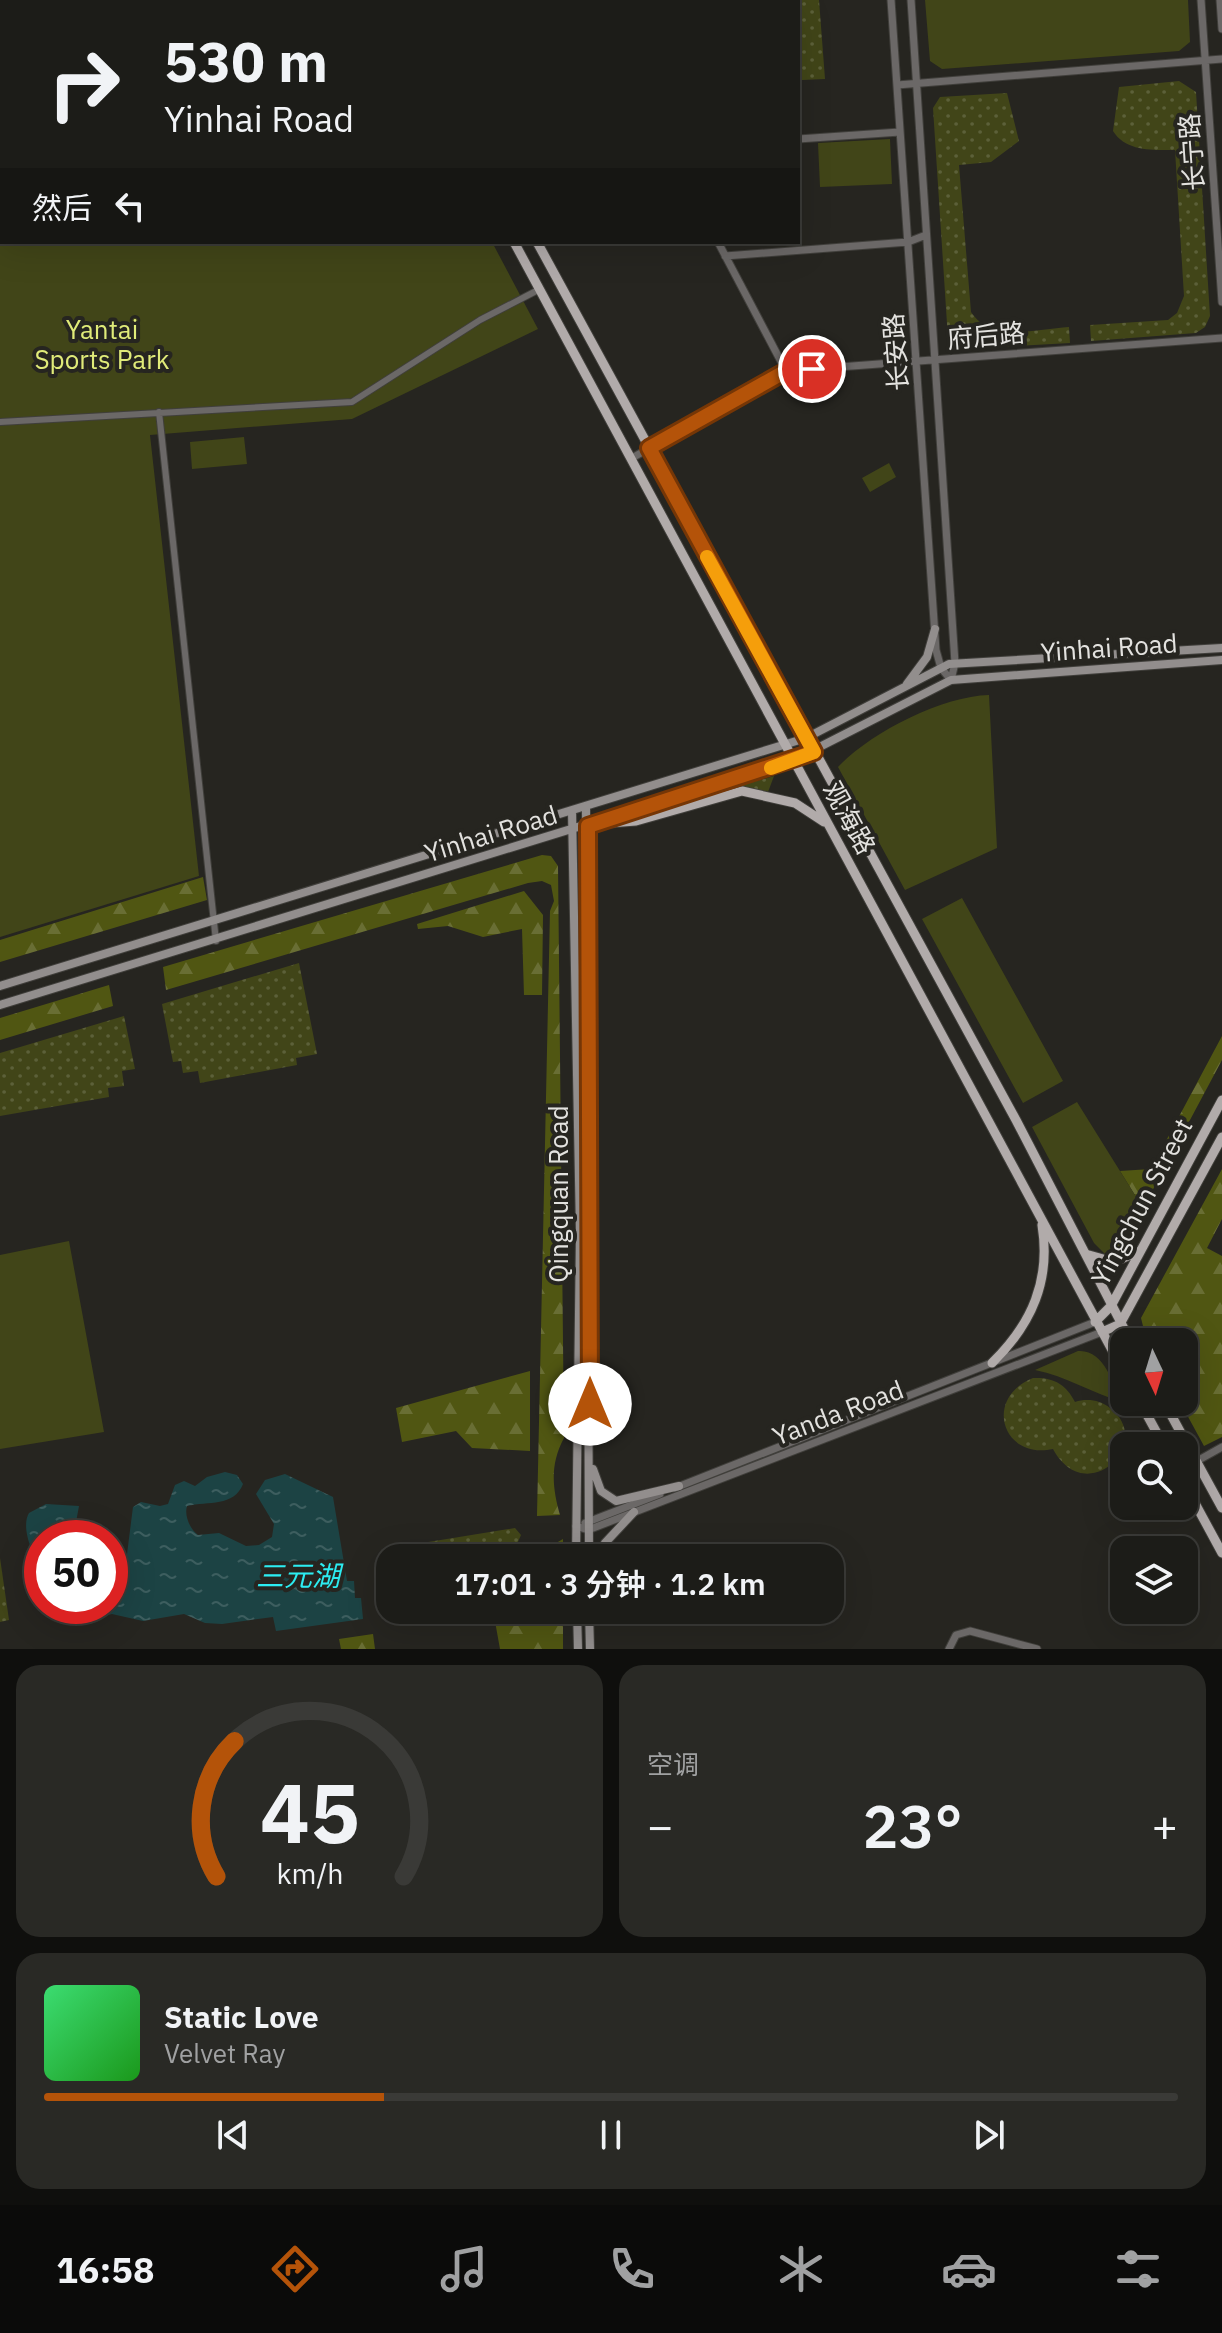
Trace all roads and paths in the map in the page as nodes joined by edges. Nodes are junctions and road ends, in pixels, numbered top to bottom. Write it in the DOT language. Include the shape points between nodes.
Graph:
graph roads {
  1 [pos="891,0"];
  2 [pos="911,0"];
  3 [pos="1201,0"];
  4 [pos="1220,0"];
  5 [pos="1222,29"];
  6 [pos="1222,59"];
  7 [pos="1205,61"];
  8 [pos="916,84"];
  9 [pos="897,85"];
  10 [pos="900,132"];
  11 [pos="800,139"];
  12 [pos="1219,205"];
  13 [pos="926,235"];
  14 [pos="908,242"];
  15 [pos="515,244"];
  16 [pos="538,244"];
  17 [pos="719,244"];
  18 [pos="725,256"];
  19 [pos="540,289"];
  20 [pos="1222,302"];
  21 [pos="1222,338"];
  22 [pos="935,360"];
  23 [pos="917,361"];
  24 [pos="786,371"];
  25 [pos="159,412"];
  26 [pos="0,422"];
  27 [pos="649,448"];
  28 [pos="632,458"];
  29 [pos="951,614"];
  30 [pos="934,616"];
  31 [pos="935,629"];
  32 [pos="1222,640"];
  33 [pos="1222,648"];
  34 [pos="1199,649"];
  35 [pos="1222,660"];
  36 [pos="955,663"];
  37 [pos="941,668"];
  38 [pos="951,680"];
  39 [pos="905,687"];
  40 [pos="806,738"];
  41 [pos="785,745"];
  42 [pos="814,752"];
  43 [pos="792,761"];
  44 [pos="586,806"];
  45 [pos="572,811"];
  46 [pos="592,825"];
  47 [pos="573,830"];
  48 [pos="832,831"];
  49 [pos="213,921"];
  50 [pos="216,941"];
  51 [pos="0,986"];
  52 [pos="0,1005"];
  53 [pos="1222,1100"];
  54 [pos="1222,1137"];
  55 [pos="1041,1218"];
  56 [pos="1140,1250"];
  57 [pos="1087,1253"];
  58 [pos="1111,1306"];
  59 [pos="1095,1322"];
  60 [pos="1120,1324"];
  61 [pos="1122,1328"];
  62 [pos="1102,1332"];
  63 [pos="1110,1347"];
  64 [pos="992,1363"];
  65 [pos="1222,1447"];
  66 [pos="590,1460"];
  67 [pos="1198,1460"];
  68 [pos="1198,1463"];
  69 [pos="679,1486"];
  70 [pos="1222,1508"];
  71 [pos="1198,1509"];
  72 [pos="634,1512"];
  73 [pos="576,1526"];
  74 [pos="588,1526"];
  75 [pos="576,1544"];
  76 [pos="589,1544"];
  77 [pos="605,1544"];
  78 [pos="1222,1553"];
  79 [pos="577,1624"];
  80 [pos="589,1624"];
  81 [pos="578,1649"];
  82 [pos="590,1649"];
  83 [pos="949,1649"];
  84 [pos="1037,1649"];
  1 -- 9 [label="street, 长安路"];
  2 -- 8 [label="street"];
  3 -- 7 [label="street, 长宁路"];
  4 -- 5 [label="street"];
  6 -- 7 [label="street"];
  7 -- 8 [label="street"];
  7 -- 12 [label="street, 长宁路"];
  8 -- 9 [label="street"];
  8 -- 13 [label="street"];
  9 -- 10 [label="street, 长安路"];
  10 -- 11 [label="street"];
  10 -- 14 [label="street, 长安路"];
  12 -- 20 [label="street, 长宁路"];
  13 -- 14 [label="street"];
  13 -- 22 [label="street"];
  14 -- 18 [label="street"];
  14 -- 23 [label="street, 长安路"];
  15 -- 19 [label="main road, 观海路"];
  16 -- 27 [label="main road, 观海路"];
  17 -- 18 [label="street"];
  18 -- 24 [label="street"];
  19 -- 25 [label="street" via="480,320 352,402"];
  19 -- 28 [label="main road, 观海路"];
  21 -- 22 [label="street, 府后路"];
  22 -- 23 [label="street, 府后路"];
  22 -- 29 [label="street"];
  23 -- 24 [label="street, 府后路"];
  23 -- 30 [label="street, 长安路"];
  24 -- 27 [label="street, 府后路"];
  25 -- 26 [label="street"];
  25 -- 49 [label="street"];
  27 -- 28 [label="street, 府后路"];
  27 -- 40 [label="main road, 观海路"];
  28 -- 41 [label="main road, 观海路"];
  29 -- 30 [label="street"];
  29 -- 36 [label="street"];
  30 -- 31 [label="street, 长安路"];
  31 -- 37 [label="street, 长安路"];
  31 -- 39 [label="main road" via="927,657"];
  32 -- 34 [label="main road"];
  33 -- 34 [label="main road, Yinhai Road"];
  34 -- 36 [label="main road, Yinhai Road"];
  35 -- 38 [label="main road, Yinhai Road"];
  36 -- 37 [label="main road, Yinhai Road"];
  36 -- 38 [label="street"];
  37 -- 38 [label="street"];
  37 -- 39 [label="main road, Yinhai Road"];
  38 -- 42 [label="main road, Yinhai Road"];
  39 -- 40 [label="main road, Yinhai Road"];
  40 -- 41 [label="main road, Yinhai Road"];
  40 -- 42 [label="main road, 观海路"];
  41 -- 43 [label="main road, 观海路"];
  41 -- 44 [label="main road, Yinhai Road"];
  42 -- 43 [label="main road, Yinhai Road"];
  42 -- 57 [label="main road, 观海路"];
  43 -- 46 [label="main road, Yinhai Road"];
  43 -- 48 [label="main road, 观海路"];
  44 -- 45 [label="main road, Yinhai Road"];
  44 -- 46 [label="main road, Qingquan Road"];
  45 -- 47 [label="main road, Qingquan Road"];
  45 -- 49 [label="main road, Yinhai Road"];
  46 -- 47 [label="main road, Yinhai Road"];
  46 -- 48 [label="main road" via="636,821 742,791 805,807"];
  46 -- 66 [label="main road, Qingquan Road"];
  47 -- 50 [label="main road, Yinhai Road"];
  47 -- 73 [label="main road, Qingquan Road" via="580,1247"];
  48 -- 55 [label="main road, 观海路"];
  49 -- 50 [label="street"];
  49 -- 51 [label="main road, Yinhai Road"];
  50 -- 52 [label="main road, Yinhai Road"];
  53 -- 56 [label="main road, Yingchun Street"];
  54 -- 60 [label="main road, Yingchun Street"];
  55 -- 59 [label="main road, 观海路"];
  55 -- 64 [label="main road" via="1046,1266 1042,1285 1024,1326"];
  56 -- 57 [label="main road" via="1114,1262"];
  56 -- 58 [label="main road, Yingchun Street"];
  57 -- 58 [label="main road, 观海路"];
  58 -- 59 [label="main road, Yingchun Street"];
  58 -- 60 [label="main road, 观海路"];
  59 -- 62 [label="main road, 观海路"];
  59 -- 64 [label="street, Yanda Road"];
  60 -- 61 [label="main road, 观海路"];
  60 -- 62 [label="main road, Yingchun Street"];
  62 -- 63 [label="main road, 观海路"];
  62 -- 72 [label="street, Yanda Road"];
  64 -- 69 [label="street, Yanda Road"];
  65 -- 67 [label="street"];
  66 -- 69 [label="main road" via="601,1491 616,1501"];
  66 -- 74 [label="main road, Qingquan Road"];
  68 -- 70 [label="main road"];
  69 -- 74 [label="street, Yanda Road"];
  71 -- 78 [label="main road"];
  72 -- 74 [label="street, Yanda Road"];
  72 -- 77 [label="main road"];
  73 -- 74 [label="street"];
  73 -- 75 [label="main road, Qingquan Road"];
  74 -- 76 [label="main road, Qingquan Road"];
  79 -- 81 [label="main road"];
  80 -- 82 [label="main road"];
  83 -- 84 [label="street" via="956,1635 970,1631"];
}
